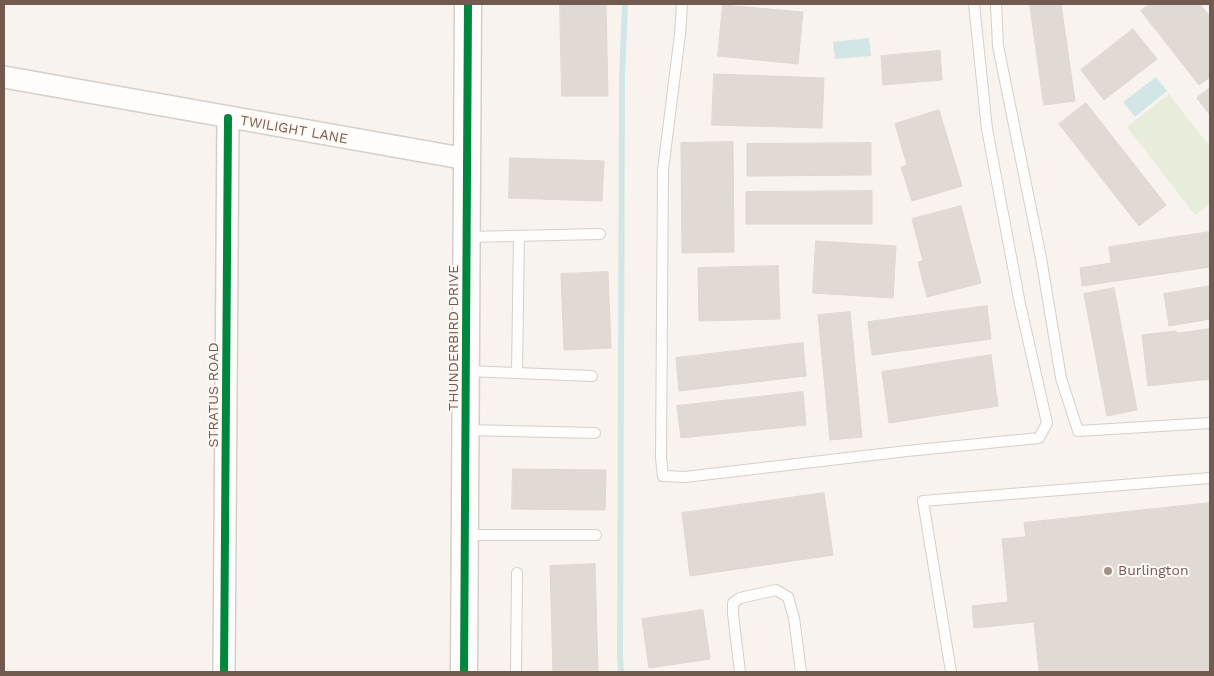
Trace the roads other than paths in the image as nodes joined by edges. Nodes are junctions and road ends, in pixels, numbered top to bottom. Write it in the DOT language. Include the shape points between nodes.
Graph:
graph roads {
  1 [pos="468,4"];
  2 [pos="682,4"];
  3 [pos="974,4"];
  4 [pos="996,4"];
  5 [pos="4,77"];
  6 [pos="228,118"];
  7 [pos="467,159"];
  8 [pos="600,234"];
  9 [pos="467,236"];
  10 [pos="519,236"];
  11 [pos="467,371"];
  12 [pos="517,373"];
  13 [pos="592,376"];
  14 [pos="1210,423"];
  15 [pos="466,430"];
  16 [pos="595,433"];
  17 [pos="1210,478"];
  18 [pos="465,535"];
  19 [pos="596,535"];
  20 [pos="517,573"];
  21 [pos="224,672"];
  22 [pos="464,672"];
  23 [pos="516,672"];
  24 [pos="740,672"];
  25 [pos="800,672"];
  26 [pos="951,672"];
  1 -- 7 [label="street, THUNDERBIRD DRIVE"];
  2 -- 3 [label="lane" via="662,170 661,458 663,476 684,477 1039,438 1047,423 986,129"];
  4 -- 14 [label="lane" via="998,46 1041,258 1061,378 1078,431"];
  5 -- 6 [label="street, TWILIGHT LANE"];
  6 -- 7 [label="street, TWILIGHT LANE"];
  6 -- 21 [label="street, STRATUS ROAD"];
  7 -- 9 [label="street, THUNDERBIRD DRIVE"];
  8 -- 10 [label="lane"];
  9 -- 10 [label="lane"];
  9 -- 11 [label="street, THUNDERBIRD DRIVE"];
  10 -- 12 [label="lane"];
  11 -- 12 [label="lane"];
  11 -- 15 [label="street, THUNDERBIRD DRIVE"];
  12 -- 13 [label="lane"];
  15 -- 16 [label="lane"];
  15 -- 18 [label="street, THUNDERBIRD DRIVE"];
  17 -- 26 [label="lane" via="923,501"];
  18 -- 19 [label="lane"];
  18 -- 22 [label="street, THUNDERBIRD DRIVE"];
  20 -- 23 [label="lane"];
  24 -- 25 [label="lane" via="733,603 740,598 776,590 788,597 794,618"];
}
